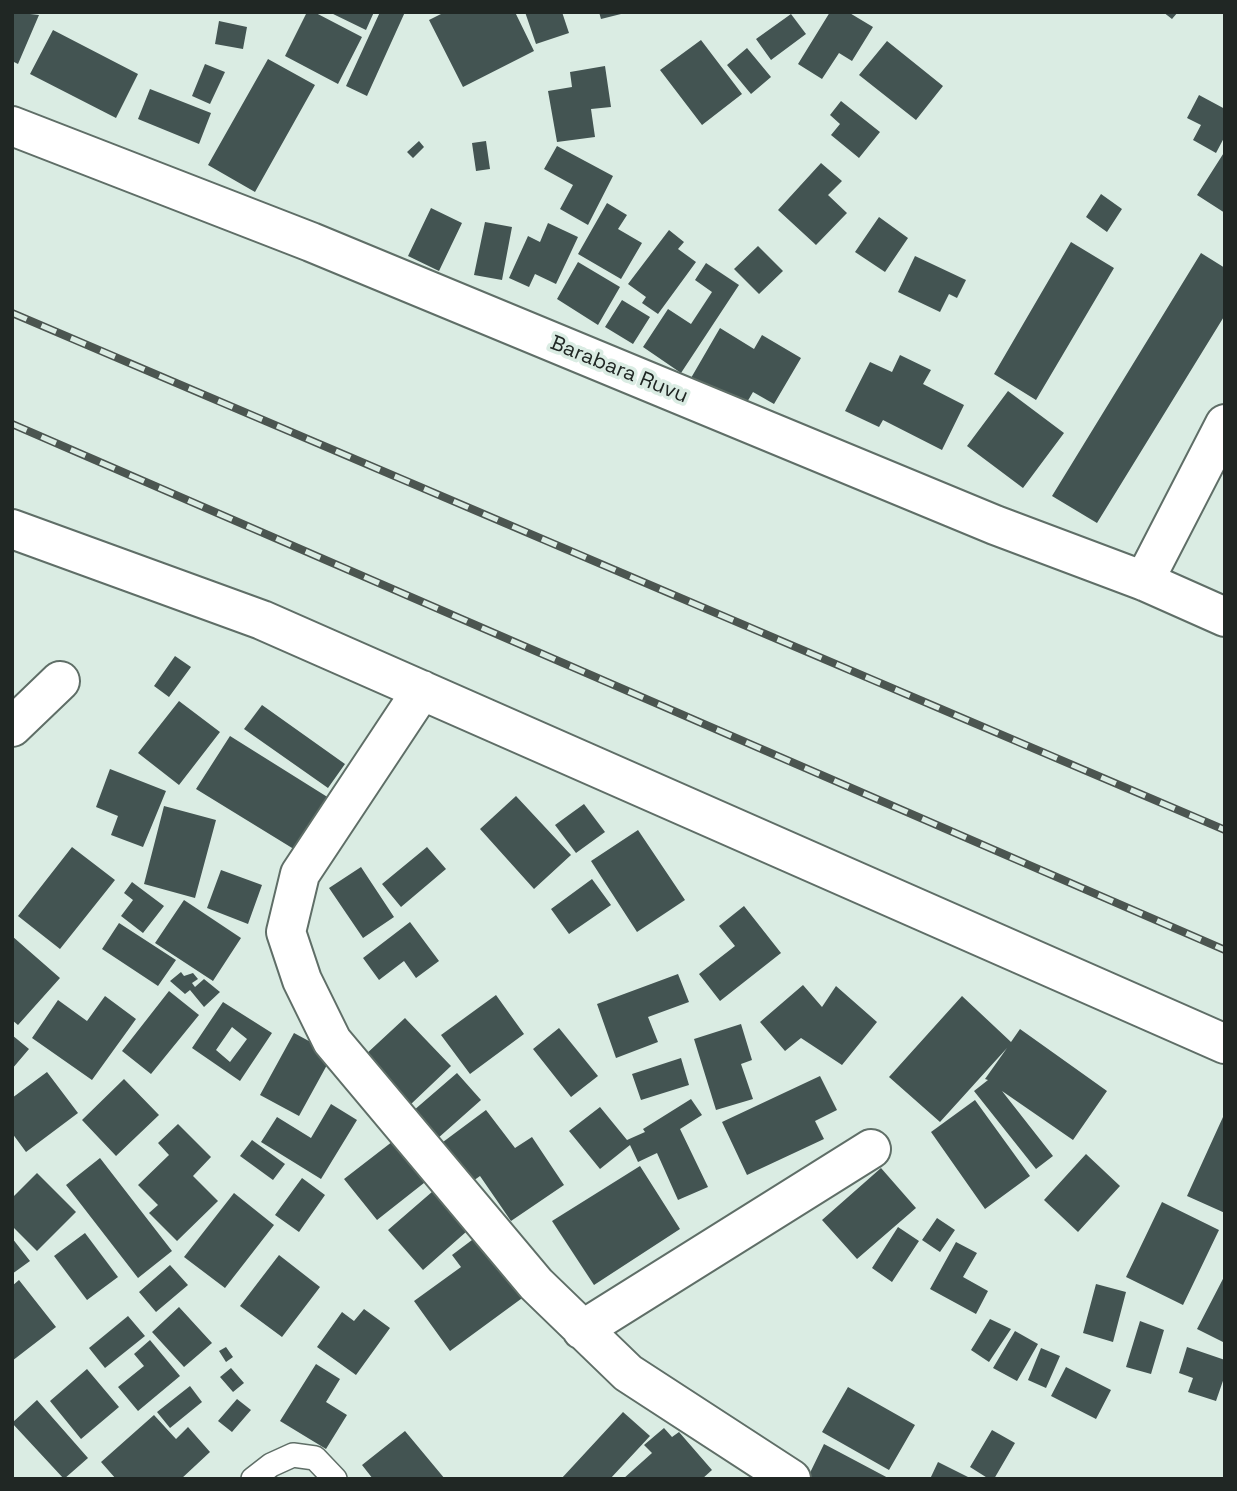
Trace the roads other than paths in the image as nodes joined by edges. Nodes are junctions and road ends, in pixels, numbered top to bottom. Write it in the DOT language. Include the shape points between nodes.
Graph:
graph roads {
  1 [pos="12,126"];
  2 [pos="1225,424"];
  3 [pos="12,529"];
  4 [pos="1144,581"];
  5 [pos="1225,617"];
  6 [pos="60,681"];
  7 [pos="422,691"];
  8 [pos="12,727"];
  9 [pos="1225,1044"];
  10 [pos="872,1149"];
  11 [pos="582,1330"];
  12 [pos="253,1479"];
  13 [pos="335,1479"];
  14 [pos="791,1479"];
  1 -- 4 [label="street, Barabara Ruvu" via="311,242 982,520"];
  2 -- 4 [label="street"];
  3 -- 7 [label="street" via="262,620"];
  4 -- 5 [label="street, Barabara Ruvu"];
  6 -- 8 [label="street"];
  7 -- 9 [label="street"];
  7 -- 11 [label="street" via="300,874 285,932 332,1041 536,1284"];
  10 -- 11 [label="street"];
  11 -- 14 [label="street" via="628,1373"];
  12 -- 13 [label="lane" via="293,1455 315,1458"];
}
